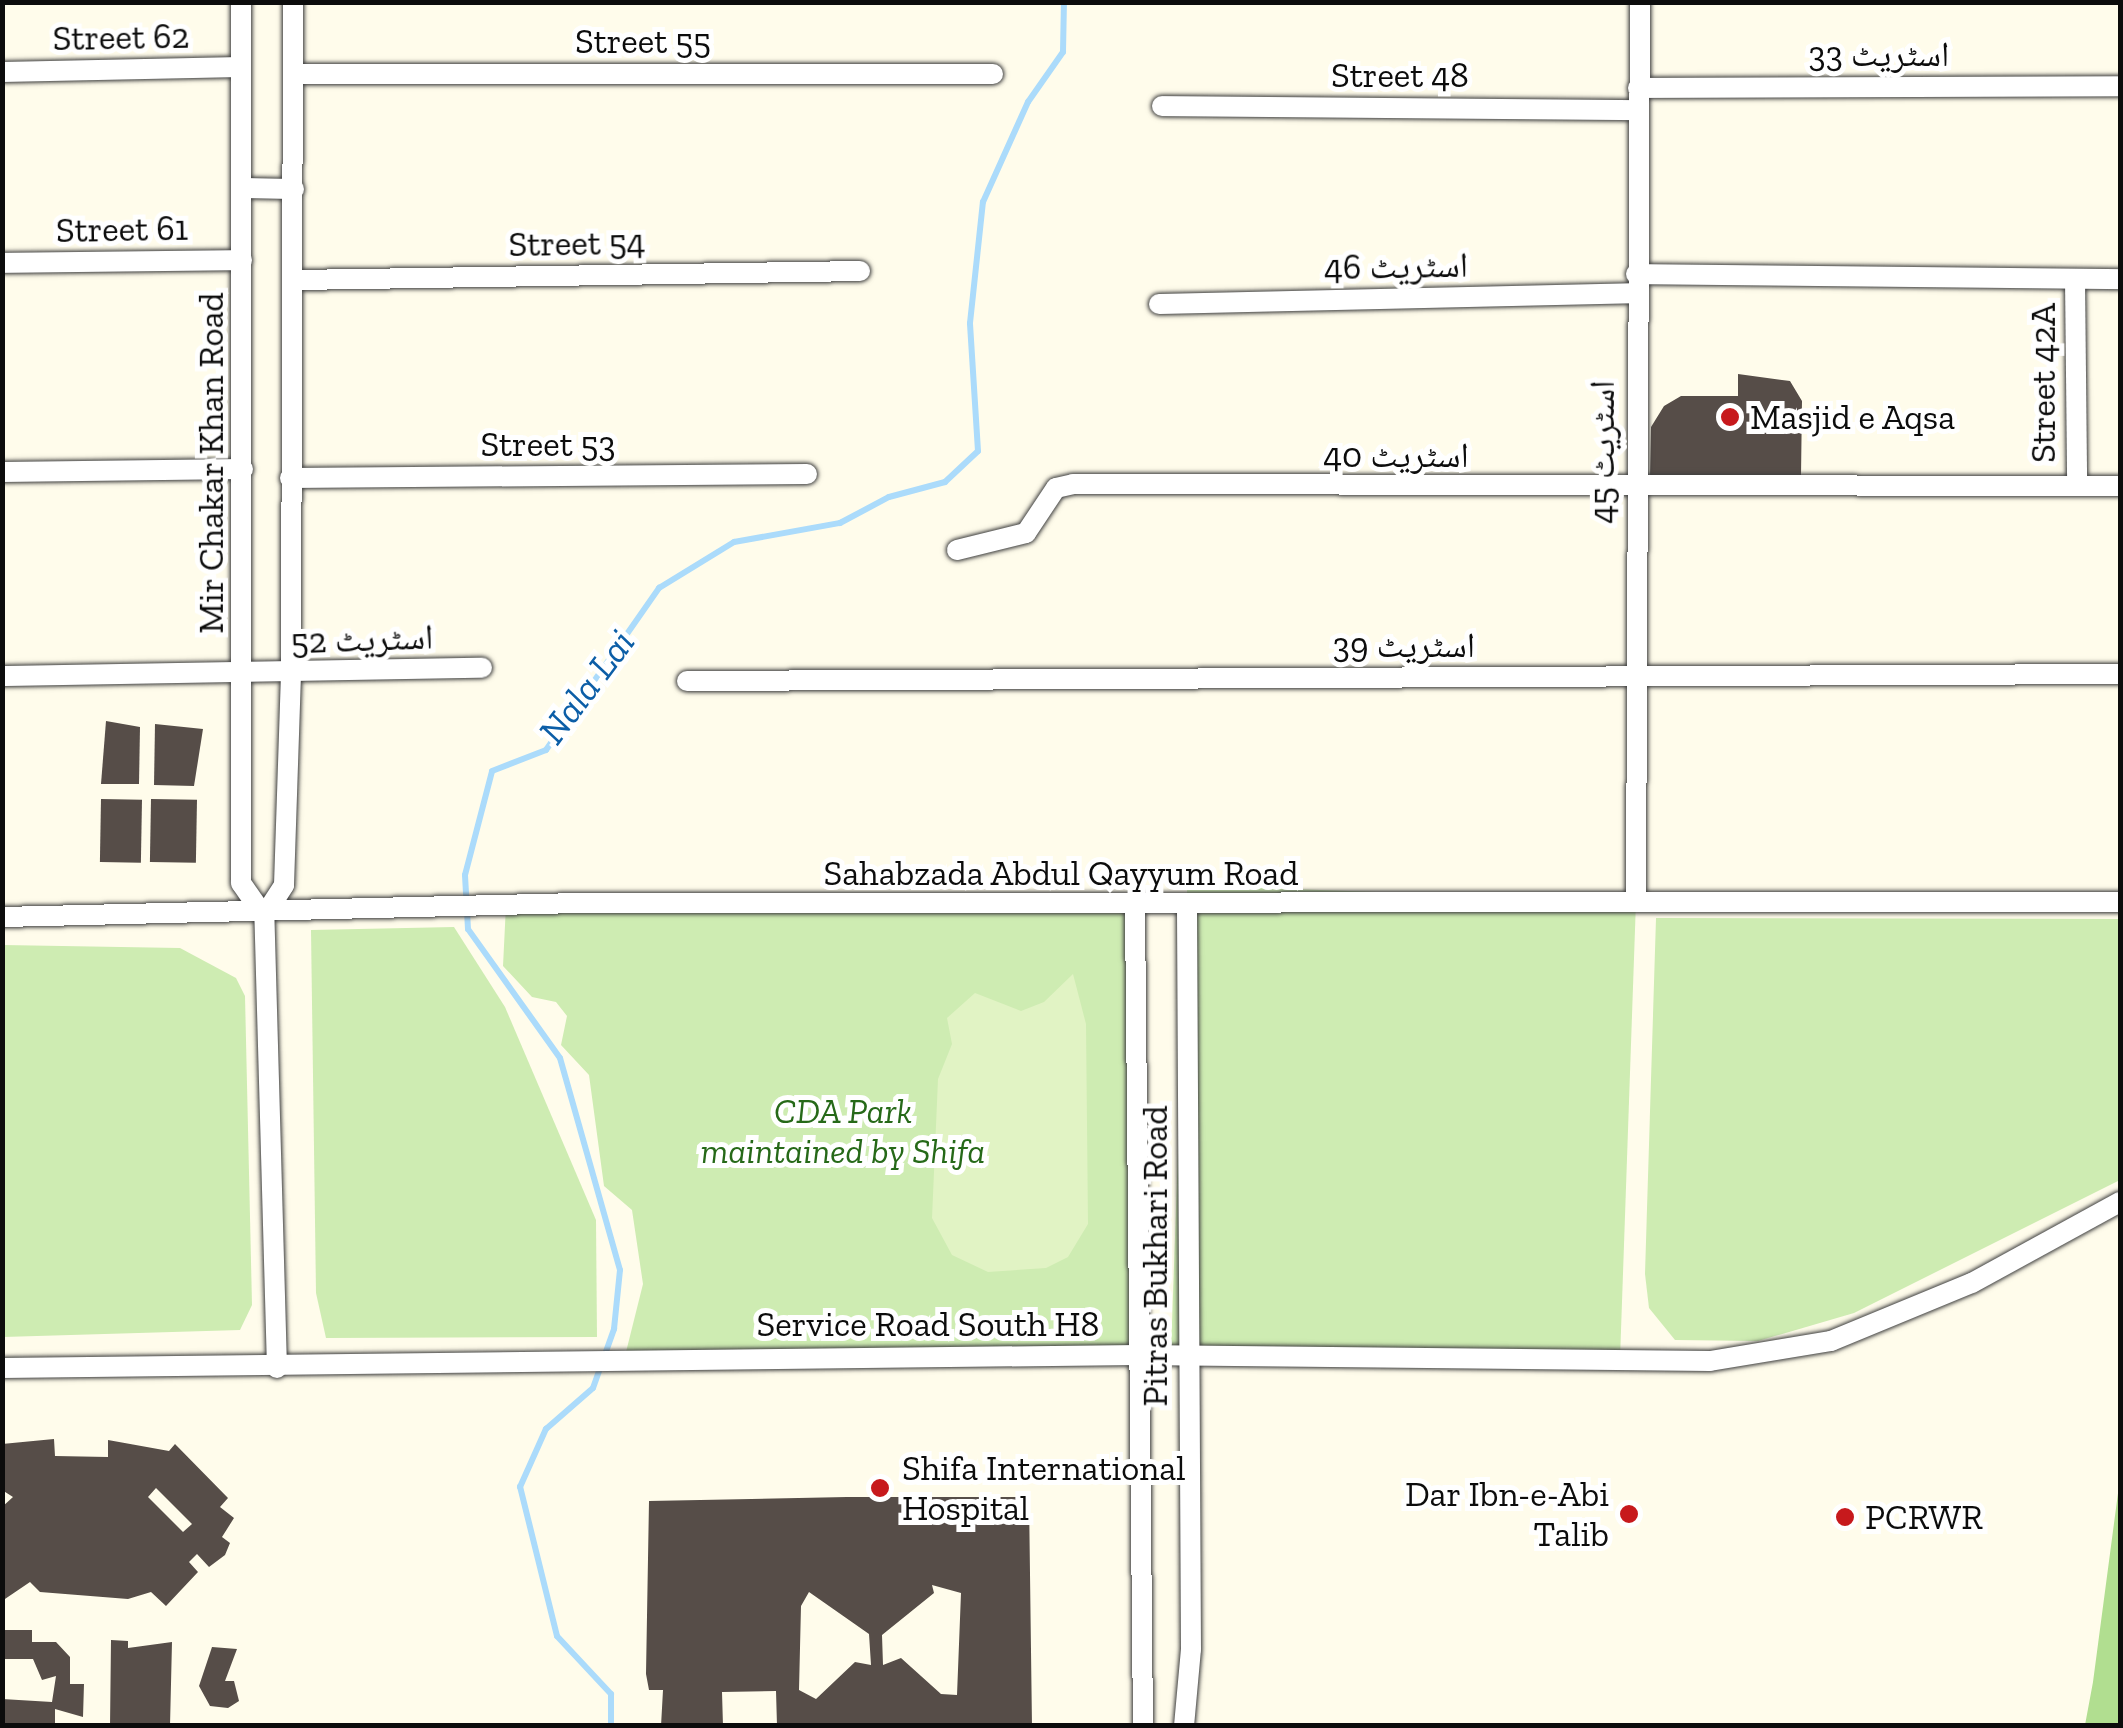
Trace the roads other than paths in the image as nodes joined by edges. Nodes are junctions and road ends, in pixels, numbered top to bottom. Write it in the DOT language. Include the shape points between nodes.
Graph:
graph roads {
  1 [pos="242,2"];
  2 [pos="293,2"];
  3 [pos="1640,2"];
  4 [pos="241,68"];
  5 [pos="2,72"];
  6 [pos="293,74"];
  7 [pos="992,74"];
  8 [pos="2120,86"];
  9 [pos="1638,99"];
  10 [pos="1162,106"];
  11 [pos="242,188"];
  12 [pos="294,189"];
  13 [pos="242,260"];
  14 [pos="2,263"];
  15 [pos="860,271"];
  16 [pos="2075,278"];
  17 [pos="2120,279"];
  18 [pos="296,280"];
  19 [pos="1635,284"];
  20 [pos="1159,304"];
  21 [pos="244,469"];
  22 [pos="2,472"];
  23 [pos="806,474"];
  24 [pos="290,478"];
  25 [pos="1634,485"];
  26 [pos="2077,486"];
  27 [pos="2120,486"];
  28 [pos="957,550"];
  29 [pos="482,668"];
  30 [pos="244,674"];
  31 [pos="291,674"];
  32 [pos="2120,674"];
  33 [pos="2,676"];
  34 [pos="1638,678"];
  35 [pos="686,681"];
  36 [pos="1636,901"];
  37 [pos="2120,902"];
  38 [pos="1187,905"];
  39 [pos="1135,908"];
  40 [pos="264,916"];
  41 [pos="2,917"];
  42 [pos="2120,1202"];
  43 [pos="1138,1355"];
  44 [pos="1187,1356"];
  45 [pos="2,1368"];
  46 [pos="277,1368"];
  47 [pos="1142,1726"];
  48 [pos="1184,1726"];
  1 -- 4 [label="street, Mir Chakar Khan Road"];
  2 -- 6 [label="street, Mir Chakar Khan Road"];
  3 -- 9 [label="street, اسٹریٹ 45"];
  4 -- 5 [label="street, Street 62"];
  4 -- 11 [label="street, Mir Chakar Khan Road"];
  6 -- 7 [label="street, Street 55"];
  6 -- 12 [label="street, Mir Chakar Khan Road"];
  8 -- 9 [label="street, اسٹریٹ 33"];
  9 -- 10 [label="street, Street 48"];
  9 -- 19 [label="street, اسٹریٹ 45"];
  11 -- 12 [label="street"];
  11 -- 13 [label="street, Mir Chakar Khan Road"];
  12 -- 18 [label="street, Mir Chakar Khan Road"];
  13 -- 14 [label="street, Street 61"];
  13 -- 21 [label="street, Mir Chakar Khan Road"];
  15 -- 18 [label="street, Street 54"];
  16 -- 17 [label="street, اسٹریٹ 46"];
  16 -- 19 [label="street, اسٹریٹ 46"];
  16 -- 26 [label="street, Street 42A"];
  18 -- 24 [label="street, Mir Chakar Khan Road"];
  19 -- 20 [label="street, اسٹریٹ 46"];
  19 -- 25 [label="street, اسٹریٹ 45"];
  21 -- 22 [label="street"];
  21 -- 30 [label="street, Mir Chakar Khan Road"];
  23 -- 24 [label="street, Street 53"];
  24 -- 31 [label="street, Mir Chakar Khan Road"];
  25 -- 26 [label="street, اسٹریٹ 40"];
  25 -- 28 [label="street, اسٹریٹ 40" via="1056,488 1026,533"];
  25 -- 34 [label="street, اسٹریٹ 45"];
  26 -- 27 [label="street, اسٹریٹ 40"];
  29 -- 31 [label="street, اسٹریٹ 52"];
  30 -- 31 [label="street, اسٹریٹ 52"];
  30 -- 33 [label="street, اسٹریٹ 52"];
  30 -- 40 [label="street, Mir Chakar Khan Road" via="242,884"];
  31 -- 40 [label="street, Mir Chakar Khan Road" via="284,885"];
  32 -- 34 [label="street, اسٹریٹ 39"];
  34 -- 35 [label="street, اسٹریٹ 39"];
  34 -- 36 [label="street, اسٹریٹ 45"];
  36 -- 37 [label="street, Sahabzada Abdul Qayyum Road"];
  36 -- 38 [label="street, Sahabzada Abdul Qayyum Road"];
  38 -- 39 [label="street, Sahabzada Abdul Qayyum Road"];
  38 -- 44 [label="street, Pitras Bukhari Road"];
  39 -- 40 [label="street, Sahabzada Abdul Qayyum Road" via="580,904"];
  39 -- 43 [label="street, Pitras Bukhari Road"];
  40 -- 41 [label="street, Sahabzada Abdul Qayyum Road"];
  40 -- 46 [label="street, Mir Chakar Khan Road"];
  42 -- 44 [label="street, Service Road South H8" via="1972,1283 1831,1341 1778,1351 1623,1364"];
  43 -- 44 [label="street, Service Road South H8"];
  43 -- 46 [label="street, Service Road South H8"];
  43 -- 47 [label="street, Pitras Bukhari Road"];
  44 -- 48 [label="street, Pitras Bukhari Road" via="1191,1648"];
  45 -- 46 [label="street, Service Road South H8"];
}
